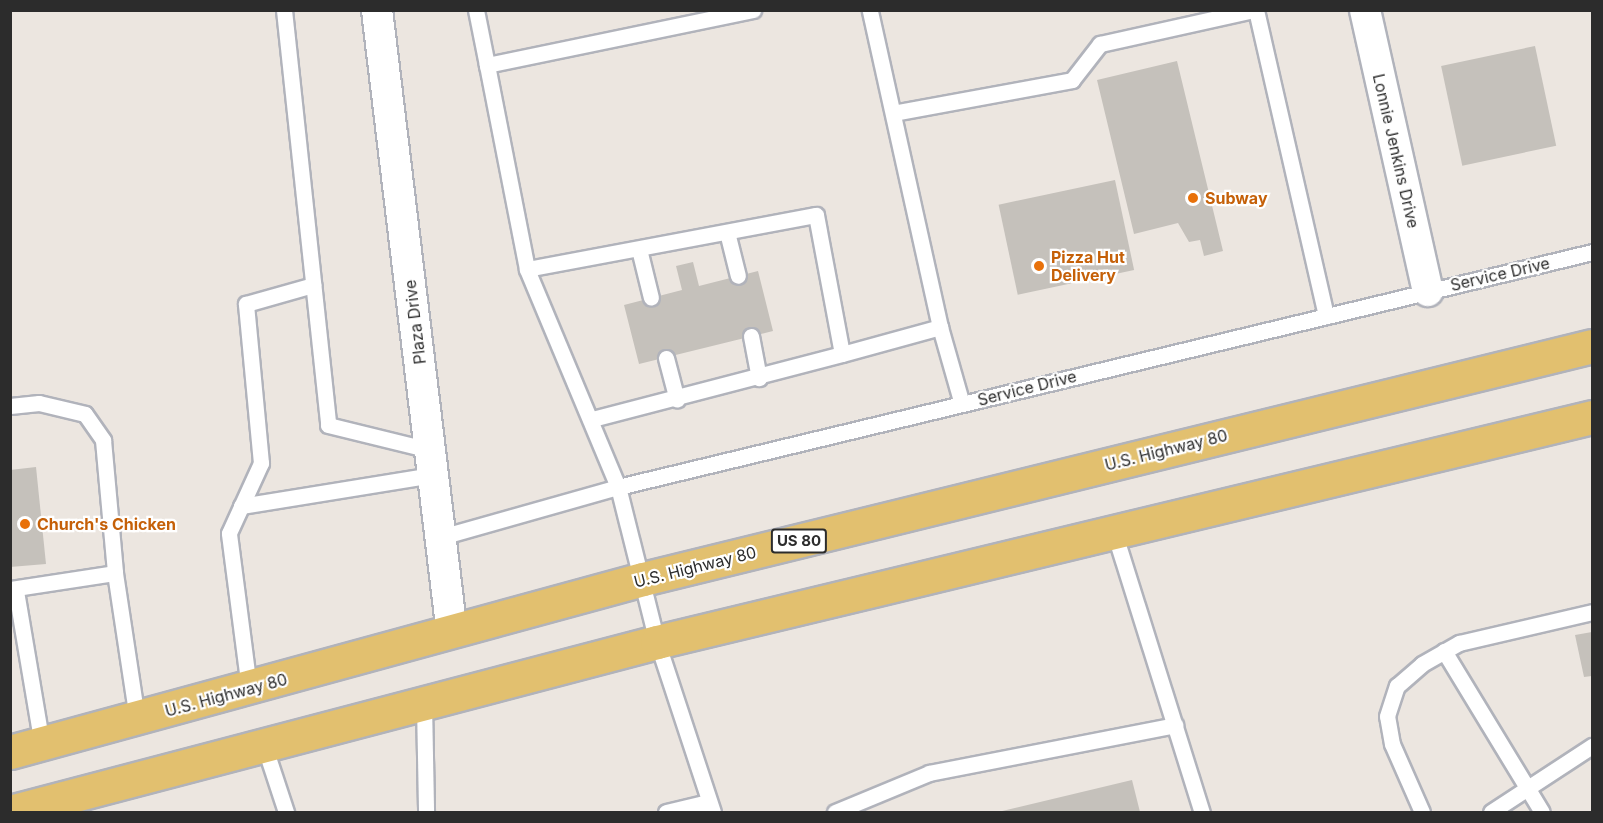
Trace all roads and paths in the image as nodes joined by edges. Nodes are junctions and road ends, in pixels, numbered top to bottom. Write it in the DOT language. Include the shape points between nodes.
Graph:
graph roads {
  1 [pos="284,10"];
  2 [pos="377,10"];
  3 [pos="476,10"];
  4 [pos="753,10"];
  5 [pos="870,10"];
  6 [pos="1254,10"];
  7 [pos="1365,10"];
  8 [pos="487,65"];
  9 [pos="893,113"];
  10 [pos="727,232"];
  11 [pos="639,249"];
  12 [pos="1593,252"];
  13 [pos="527,269"];
  14 [pos="738,276"];
  15 [pos="313,285"];
  16 [pos="1428,291"];
  17 [pos="651,298"];
  18 [pos="1326,316"];
  19 [pos="940,327"];
  20 [pos="752,336"];
  21 [pos="1593,346"];
  22 [pos="842,354"];
  23 [pos="666,358"];
  24 [pos="759,378"];
  25 [pos="677,400"];
  26 [pos="962,404"];
  27 [pos="10,406"];
  28 [pos="1593,417"];
  29 [pos="592,419"];
  30 [pos="431,463"];
  31 [pos="618,487"];
  32 [pos="241,506"];
  33 [pos="1114,532"];
  34 [pos="441,537"];
  35 [pos="114,573"];
  36 [pos="643,579"];
  37 [pos="13,590"];
  38 [pos="1593,612"];
  39 [pos="452,633"];
  40 [pos="657,642"];
  41 [pos="1444,651"];
  42 [pos="249,688"];
  43 [pos="424,704"];
  44 [pos="137,718"];
  45 [pos="1175,725"];
  46 [pos="42,744"];
  47 [pos="264,745"];
  48 [pos="1593,746"];
  49 [pos="10,752"];
  50 [pos="1527,788"];
  51 [pos="85,803"];
  52 [pos="711,807"];
  53 [pos="10,812"];
  54 [pos="286,813"];
  55 [pos="426,813"];
  56 [pos="666,813"];
  57 [pos="834,813"];
  58 [pos="1202,813"];
  59 [pos="1422,813"];
  60 [pos="1491,813"];
  61 [pos="1542,813"];
  1 -- 15 [label="lane"];
  2 -- 30 [label="street, Plaza Drive"];
  3 -- 8 [label="lane"];
  4 -- 8 [label="lane"];
  5 -- 9 [label="lane"];
  6 -- 9 [label="lane" via="1100,44 1072,80"];
  6 -- 18 [label="lane"];
  7 -- 16 [label="street, Lonnie Jenkins Drive"];
  8 -- 13 [label="lane"];
  9 -- 19 [label="lane"];
  10 -- 11 [label="lane"];
  10 -- 14 [label="lane"];
  10 -- 22 [label="lane" via="816,215"];
  11 -- 13 [label="lane"];
  11 -- 17 [label="lane"];
  12 -- 16 [label="lane, Service Drive"];
  13 -- 29 [label="lane"];
  15 -- 30 [label="lane" via="328,424"];
  15 -- 32 [label="lane" via="246,304 261,463"];
  16 -- 18 [label="lane, Service Drive"];
  18 -- 26 [label="lane, Service Drive"];
  19 -- 22 [label="lane"];
  19 -- 26 [label="lane"];
  20 -- 24 [label="lane"];
  21 -- 36 [label="main road, U.S. Highway 80 / US 80"];
  22 -- 24 [label="lane"];
  23 -- 25 [label="lane"];
  24 -- 25 [label="lane"];
  25 -- 29 [label="lane"];
  26 -- 31 [label="lane, Service Drive"];
  27 -- 35 [label="lane" via="39,403 85,414 103,440"];
  28 -- 33 [label="main road"];
  29 -- 31 [label="lane"];
  30 -- 32 [label="lane"];
  30 -- 34 [label="street, Plaza Drive"];
  31 -- 34 [label="lane, Service Drive"];
  31 -- 36 [label="lane"];
  32 -- 42 [label="lane" via="229,533"];
  33 -- 40 [label="main road"];
  33 -- 45 [label="lane"];
  34 -- 39 [label="street, Plaza Drive"];
  35 -- 37 [label="lane"];
  35 -- 44 [label="lane"];
  36 -- 39 [label="main road, U.S. Highway 80 / US 80"];
  36 -- 40 [label="lane"];
  37 -- 46 [label="lane"];
  38 -- 41 [label="lane" via="1459,643"];
  39 -- 42 [label="main road, U.S. Highway 80 / US 80"];
  40 -- 43 [label="main road"];
  40 -- 52 [label="lane"];
  41 -- 50 [label="lane"];
  41 -- 59 [label="lane" via="1397,686 1387,716 1392,744"];
  42 -- 44 [label="main road, U.S. Highway 80 / US 80"];
  43 -- 47 [label="main road"];
  43 -- 55 [label="lane"];
  44 -- 46 [label="main road, U.S. Highway 80 / US 80"];
  45 -- 57 [label="lane" via="929,773"];
  45 -- 58 [label="lane"];
  46 -- 49 [label="main road, U.S. Highway 80 / US 80"];
  47 -- 51 [label="main road"];
  47 -- 54 [label="lane"];
  48 -- 50 [label="lane"];
  50 -- 60 [label="lane"];
  50 -- 61 [label="lane"];
  51 -- 53 [label="main road"];
  52 -- 56 [label="lane"];
}
